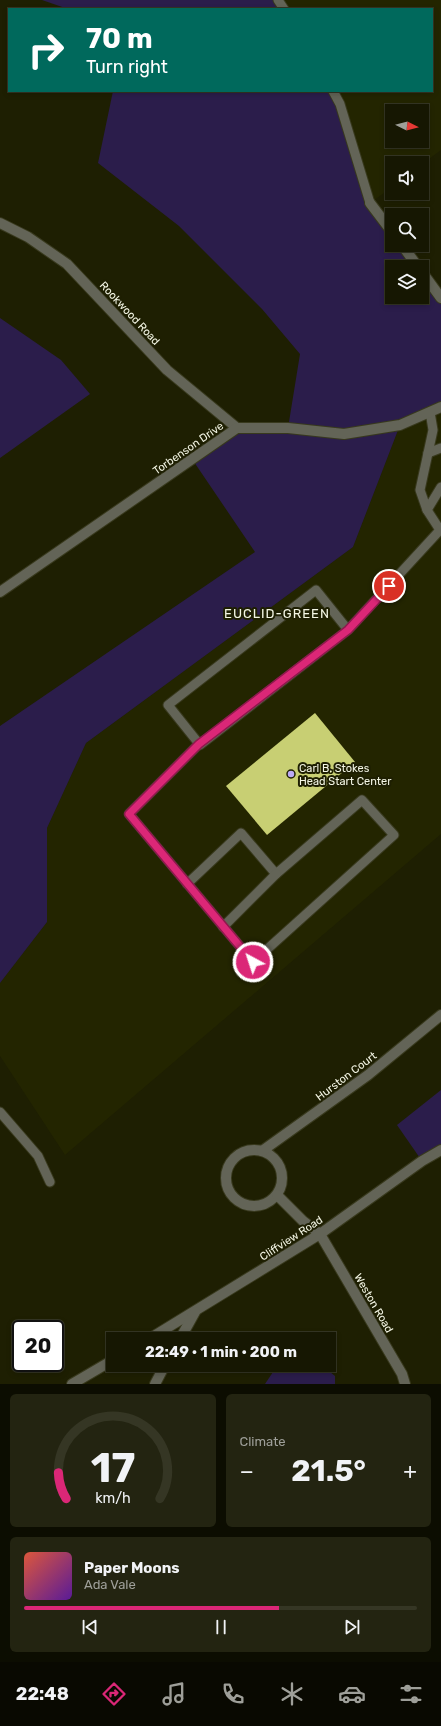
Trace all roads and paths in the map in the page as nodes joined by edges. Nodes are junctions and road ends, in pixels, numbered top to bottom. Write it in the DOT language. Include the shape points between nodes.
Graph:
graph roads {
  1 [pos="334,92"];
  2 [pos="370,203"];
  3 [pos="0,223"];
  4 [pos="385,223"];
  5 [pos="429,282"];
  6 [pos="441,298"];
  7 [pos="441,407"];
  8 [pos="430,412"];
  9 [pos="237,428"];
  10 [pos="441,448"];
  11 [pos="428,453"];
  12 [pos="441,487"];
  13 [pos="427,510"];
  14 [pos="0,592"];
  15 [pos="348,630"];
  16 [pos="199,744"];
  17 [pos="276,874"];
  18 [pos="187,884"];
  19 [pos="223,928"];
  20 [pos="441,1016"];
  21 [pos="0,1112"];
  22 [pos="441,1150"];
  23 [pos="262,1151"];
  24 [pos="50,1182"];
  25 [pos="277,1195"];
  26 [pos="320,1234"];
  27 [pos="195,1312"];
  28 [pos="161,1332"];
  29 [pos="184,1332"];
  30 [pos="106,1364"];
  31 [pos="161,1372"];
  32 [pos="72,1384"];
  33 [pos="155,1384"];
  34 [pos="405,1384"];
  1 -- 2 [label="lane" via="340,104"];
  2 -- 4 [label="street"];
  3 -- 9 [label="street, Rookwood Road" via="28,237 67,264 167,370"];
  5 -- 6 [label="street"];
  7 -- 8 [label="street, Torbenson Drive"];
  8 -- 9 [label="street, Torbenson Drive" via="400,424 344,434 288,428"];
  8 -- 11 [label="lane" via="433,430"];
  9 -- 14 [label="street, Torbenson Drive"];
  10 -- 11 [label="lane"];
  11 -- 13 [label="lane" via="420,490"];
  12 -- 13 [label="lane"];
  13 -- 15 [label="lane" via="440,530"];
  15 -- 16 [label="lane"];
  15 -- 16 [label="lane" via="316,590 168,705"];
  16 -- 18 [label="lane" via="129,814"];
  17 -- 18 [label="lane" via="241,833"];
  17 -- 19 [label="lane"];
  17 -- 19 [label="lane" via="362,800 394,835 253,962"];
  18 -- 19 [label="lane"];
  20 -- 23 [label="street, Hurston Court" via="368,1075"];
  21 -- 24 [label="lane" via="38,1156"];
  22 -- 26 [label="street, Cliffview Road"];
  23 -- 25 [label="street" via="276,1161 280,1169 281,1187"];
  23 -- 25 [label="street, Hurston Court" via="252,1150 236,1157 227,1174 230,1192 243,1204 252,1206 262,1205"];
  25 -- 26 [label="street"];
  26 -- 27 [label="street, Cliffview Road"];
  26 -- 34 [label="street, Weston Road" via="402,1374"];
  27 -- 28 [label="street, Cliffview Road"];
  27 -- 29 [label="street"];
  30 -- 32 [label="street"];
  31 -- 33 [label="street"];
}
